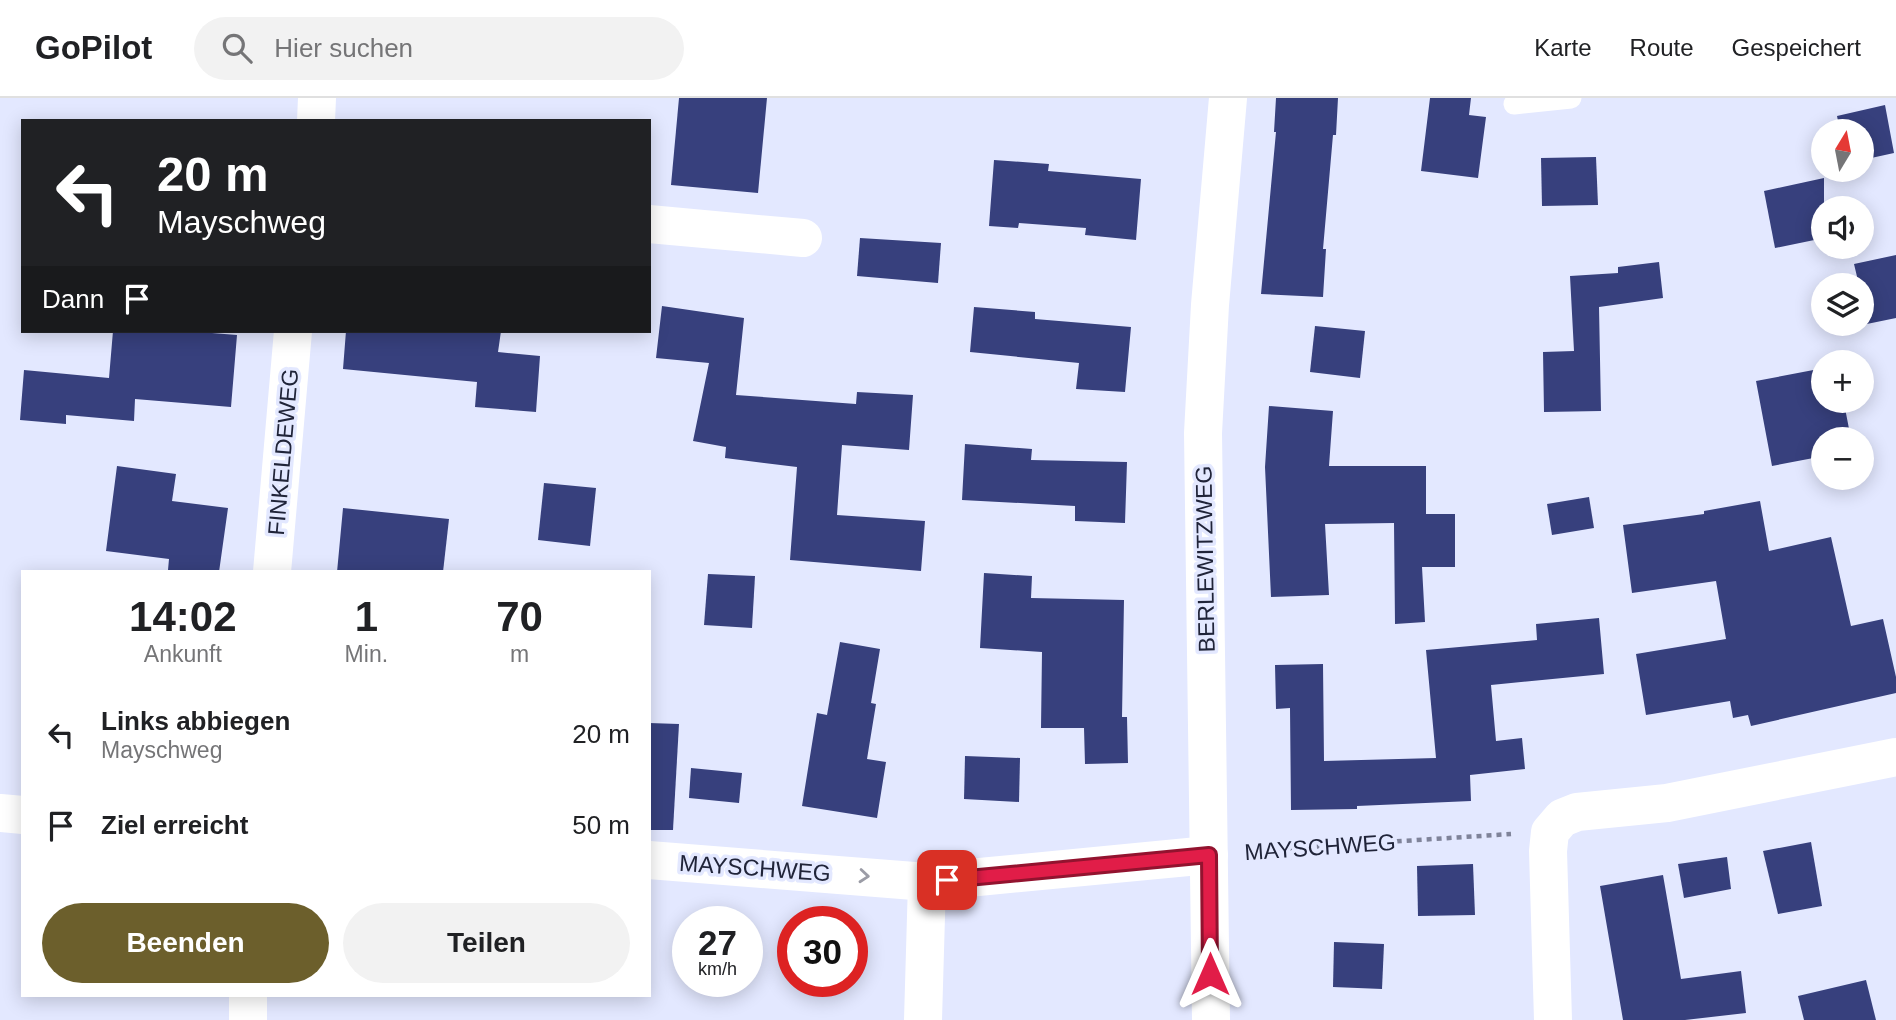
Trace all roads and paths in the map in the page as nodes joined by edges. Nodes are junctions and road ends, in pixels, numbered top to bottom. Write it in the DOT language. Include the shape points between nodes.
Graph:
graph roads {
  1 [pos="317,98"];
  2 [pos="1228,98"];
  3 [pos="1571,98"];
  4 [pos="1514,104"];
  5 [pos="316,119"];
  6 [pos="651,224"];
  7 [pos="803,238"];
  8 [pos="293,333"];
  9 [pos="272,570"];
  10 [pos="1896,757"];
  11 [pos="0,813"];
  12 [pos="21,815"];
  13 [pos="1550,832"];
  14 [pos="1209,855"];
  15 [pos="651,860"];
  16 [pos="927,882"];
  17 [pos="248,997"];
  18 [pos="248,1020"];
  19 [pos="923,1020"];
  20 [pos="1210,1020"];
  21 [pos="1553,1020"];
  1 -- 5 [label="street"];
  2 -- 14 [label="street, BERLEWITZWEG" via="1203,433"];
  3 -- 4 [label="lane"];
  6 -- 7 [label="street"];
  8 -- 9 [label="street, FINKELDEWEG"];
  10 -- 13 [label="street" via="1667,803 1577,812 1562,818"];
  11 -- 12 [label="street"];
  13 -- 14 [label="path, MAYSCHWEG"];
  13 -- 21 [label="street"];
  14 -- 16 [label="street, MAYSCHWEG"];
  14 -- 20 [label="street, BERLEWITZWEG"];
  15 -- 16 [label="street, MAYSCHWEG, one-way"];
  16 -- 19 [label="street"];
  17 -- 18 [label="street"];
}
